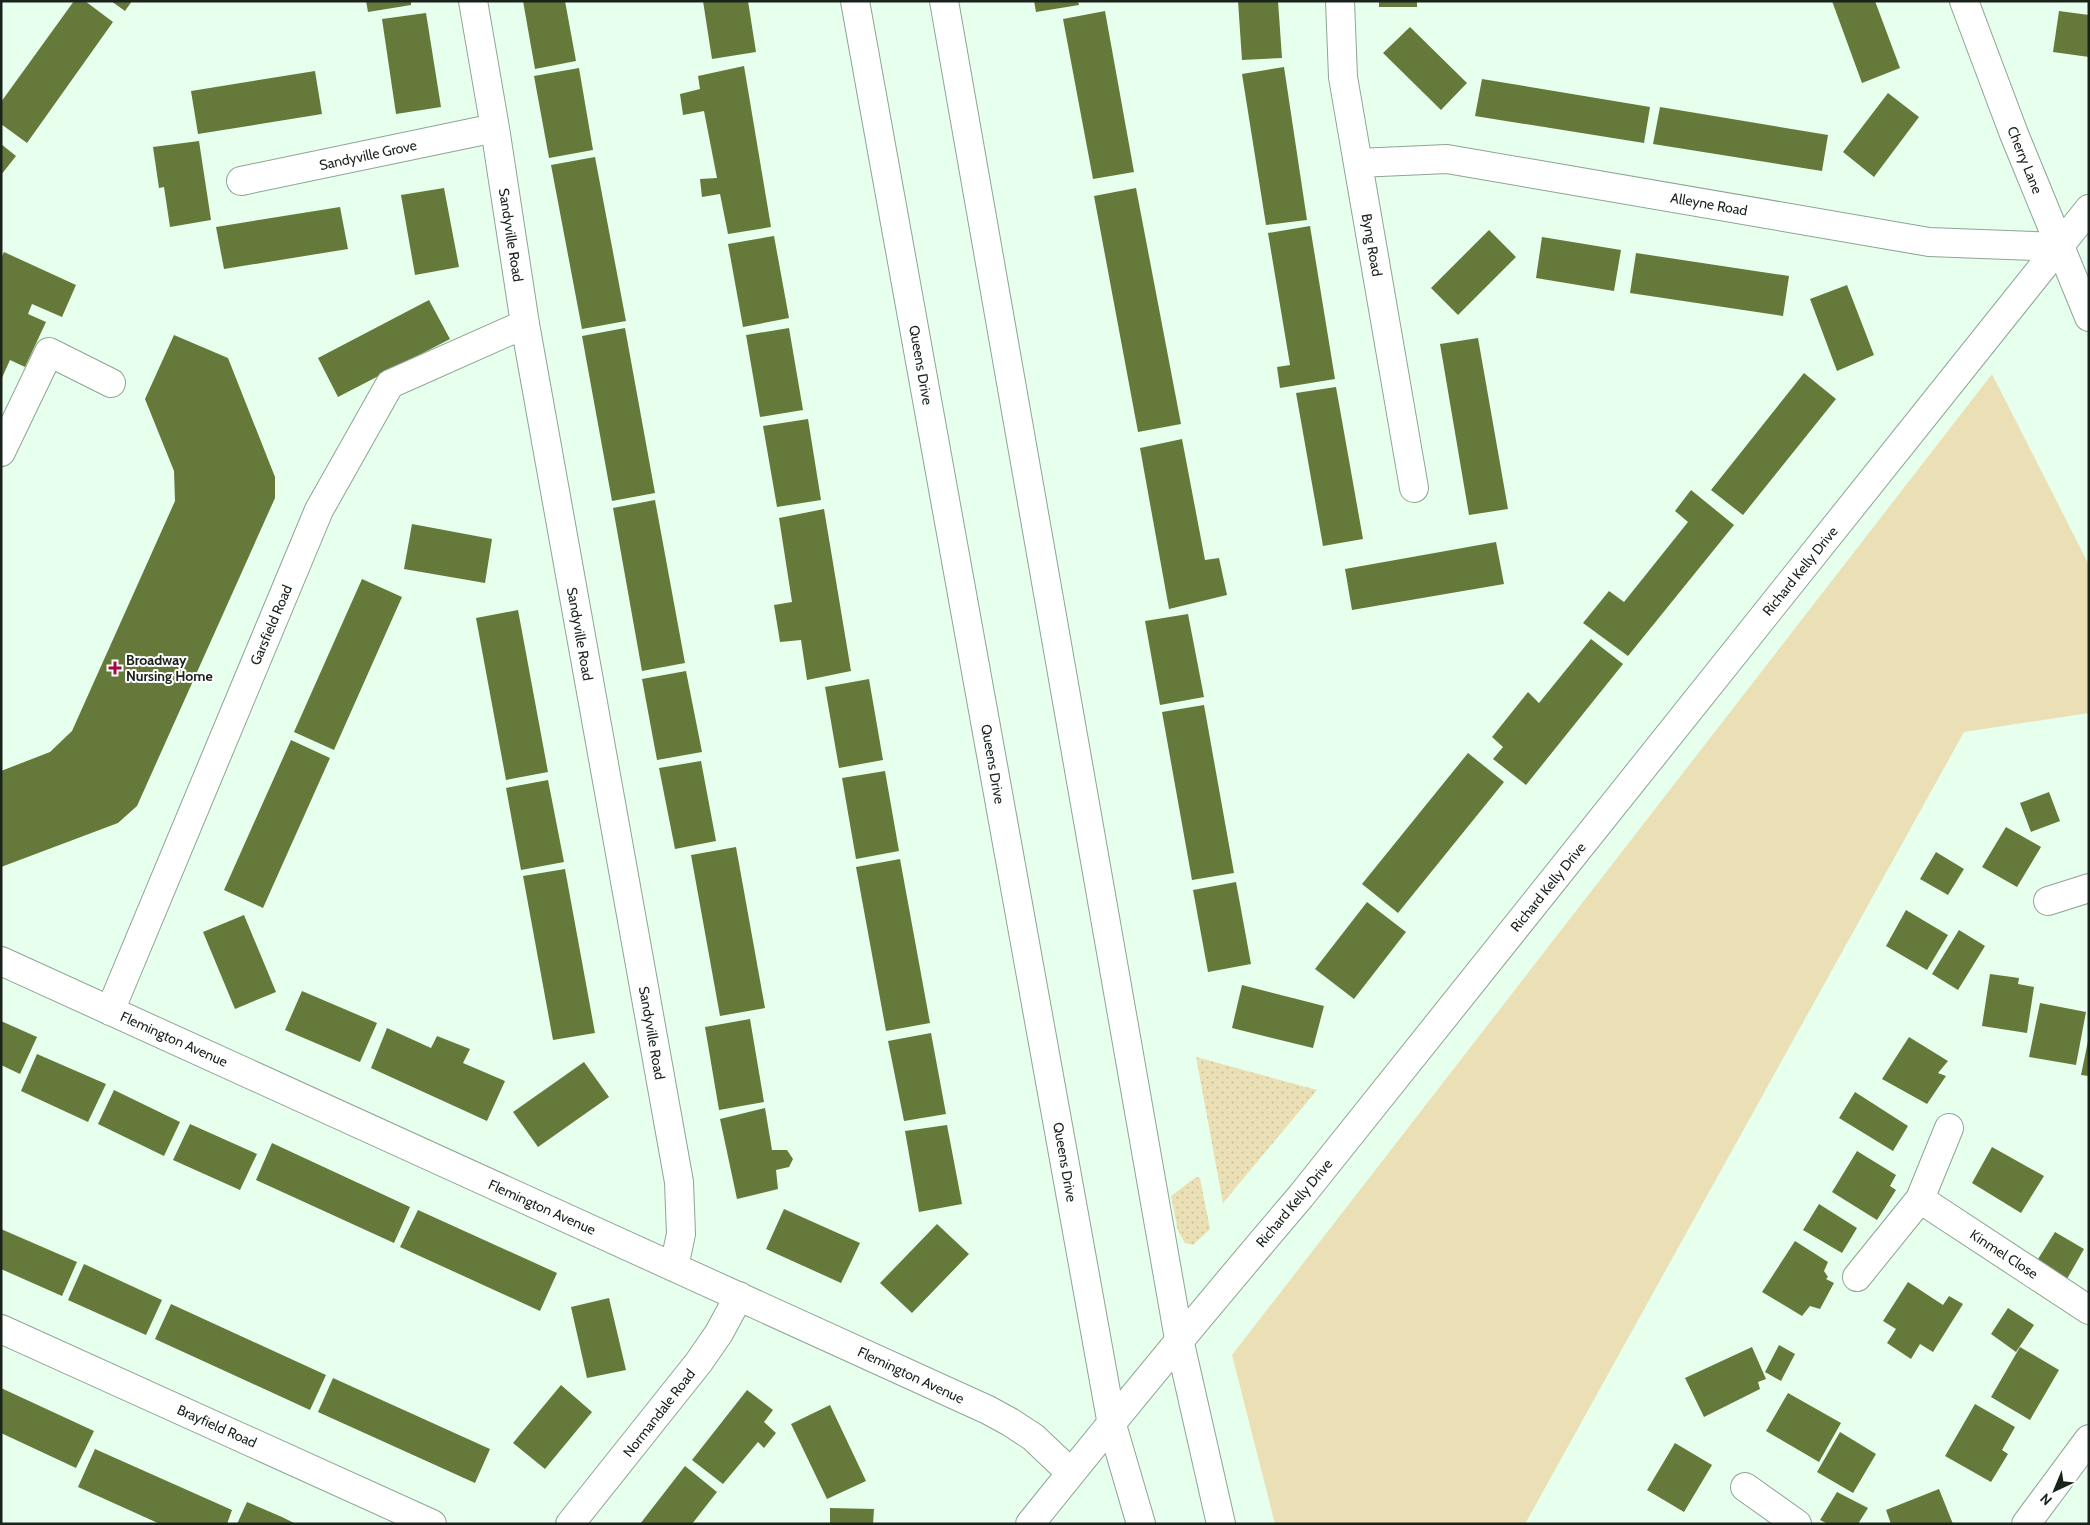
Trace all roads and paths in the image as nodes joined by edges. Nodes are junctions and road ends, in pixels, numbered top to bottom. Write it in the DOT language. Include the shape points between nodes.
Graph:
graph roads {
  1 [pos="473,1"];
  2 [pos="855,1"];
  3 [pos="944,1"];
  4 [pos="1340,1"];
  5 [pos="1964,1"];
  6 [pos="495,128"];
  7 [pos="1358,163"];
  8 [pos="241,181"];
  9 [pos="2089,209"];
  10 [pos="2060,247"];
  11 [pos="2089,317"];
  12 [pos="525,324"];
  13 [pos="111,383"];
  14 [pos="1,452"];
  15 [pos="1414,488"];
  16 [pos="2089,888"];
  17 [pos="2048,901"];
  18 [pos="1,961"];
  19 [pos="110,1011"];
  20 [pos="1949,1128"];
  21 [pos="1920,1199"];
  22 [pos="674,1267"];
  23 [pos="1857,1277"];
  24 [pos="739,1296"];
  25 [pos="2089,1310"];
  26 [pos="1,1329"];
  27 [pos="1180,1339"];
  28 [pos="1112,1425"];
  29 [pos="2089,1439"];
  30 [pos="1071,1473"];
  31 [pos="1745,1487"];
  32 [pos="432,1524"];
  33 [pos="570,1524"];
  34 [pos="1030,1524"];
  35 [pos="1141,1524"];
  36 [pos="1221,1524"];
  37 [pos="1798,1524"];
  38 [pos="2026,1524"];
  1 -- 6 [label="main road, Sandyville Road"];
  2 -- 28 [label="main road, Queens Drive"];
  3 -- 27 [label="main road"];
  4 -- 7 [label="main road, Byng Road" via="1343,77"];
  5 -- 10 [label="main road, Cherry Lane"];
  6 -- 8 [label="main road, Sandyville Grove"];
  6 -- 12 [label="main road, Sandyville Road"];
  7 -- 10 [label="main road, Alleyne Road" via="1447,159 1929,242"];
  7 -- 15 [label="main road, Byng Road"];
  9 -- 10 [label="main road, Richard Kelly Drive"];
  10 -- 11 [label="main road, Cherry Lane"];
  10 -- 27 [label="main road, Richard Kelly Drive" via="1301,1196"];
  12 -- 19 [label="main road, Garsfield Road" via="390,384 319,510"];
  12 -- 22 [label="main road, Sandyville Road" via="678,1182 680,1234"];
  13 -- 14 [label="main road" via="49,352"];
  16 -- 17 [label="main road"];
  18 -- 19 [label="main road, Flemington Avenue"];
  19 -- 22 [label="main road, Flemington Avenue"];
  20 -- 21 [label="main road"];
  21 -- 23 [label="main road"];
  21 -- 25 [label="main road, Kinmel Close"];
  22 -- 24 [label="main road, Flemington Avenue"];
  24 -- 30 [label="main road, Flemington Avenue" via="1010,1422 1033,1437"];
  24 -- 33 [label="main road, Normandale Road" via="699,1362"];
  26 -- 32 [label="main road, Brayfield Road"];
  27 -- 28 [label="main road, Richard Kelly Drive"];
  27 -- 36 [label="main road"];
  28 -- 30 [label="main road, Richard Kelly Drive"];
  28 -- 35 [label="main road, Queens Drive"];
  29 -- 38 [label="main road"];
  30 -- 34 [label="main road, Richard Kelly Drive"];
  31 -- 37 [label="main road"];
}
